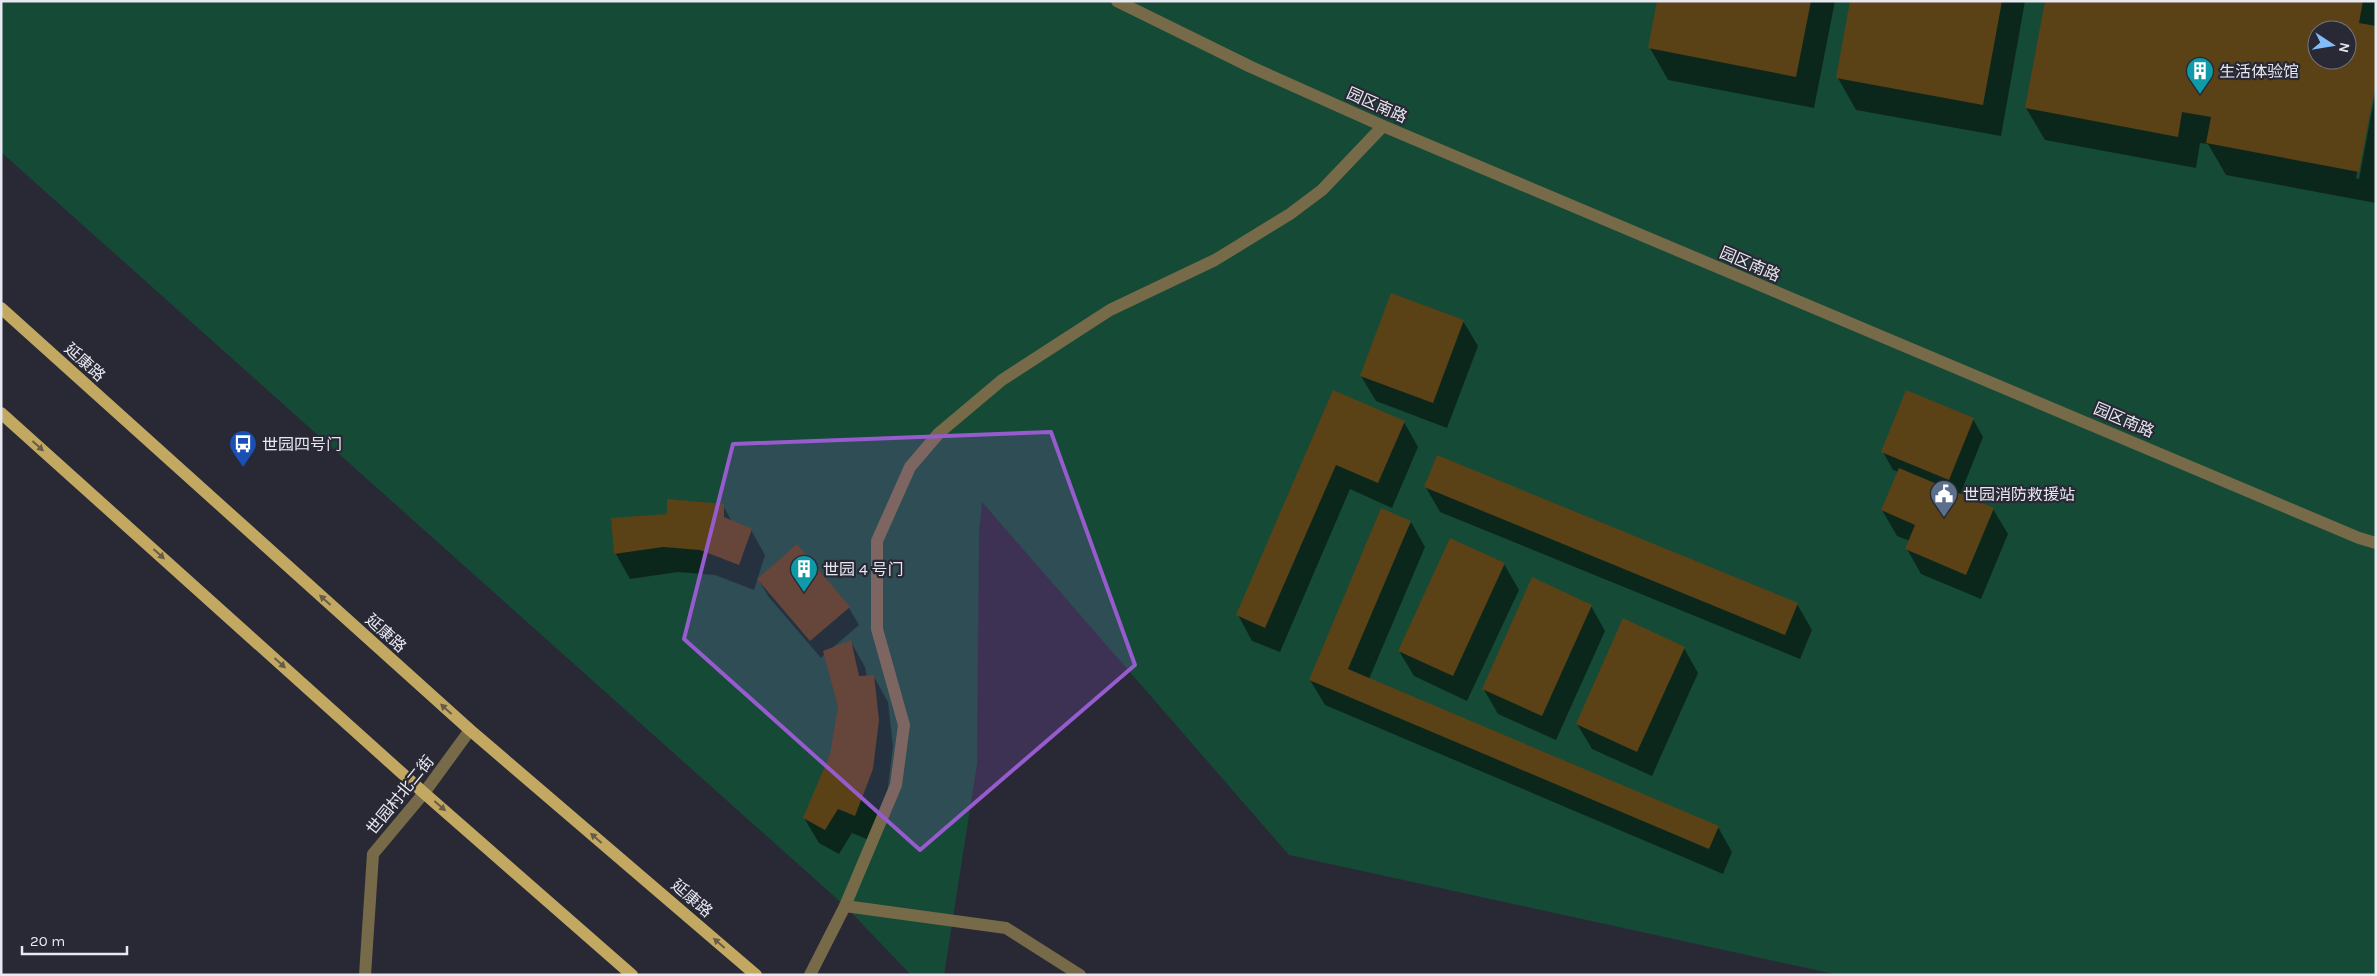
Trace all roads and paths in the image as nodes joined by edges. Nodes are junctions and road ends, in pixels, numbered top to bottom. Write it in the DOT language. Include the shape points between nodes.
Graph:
graph roads {
  1 [pos="1117,1"];
  2 [pos="1383,126"];
  3 [pos="1,308"];
  4 [pos="1,413"];
  5 [pos="2376,543"];
  6 [pos="470,730"];
  7 [pos="424,793"];
  8 [pos="845,906"];
  9 [pos="366,975"];
  10 [pos="632,975"];
  11 [pos="756,975"];
  12 [pos="810,975"];
  13 [pos="1080,975"];
  1 -- 2 [label="street, 园区南路" via="1251,67"];
  2 -- 5 [label="street, 园区南路"];
  2 -- 8 [label="street" via="1322,190 1290,214 1215,260 1110,310 1002,380 940,433 910,466 877,541 877,629 904,725 896,785"];
  6 -- 3 [label="main road, 延康路, one-way"];
  4 -- 7 [label="main road, one-way"];
  6 -- 7 [label="street, 世园村北二街"];
  11 -- 6 [label="main road, 延康路, one-way"];
  7 -- 9 [label="street, 世园村北二街" via="373,854"];
  7 -- 10 [label="main road, one-way"];
  8 -- 12 [label="street"];
  8 -- 13 [label="street" via="1006,928"];
}
